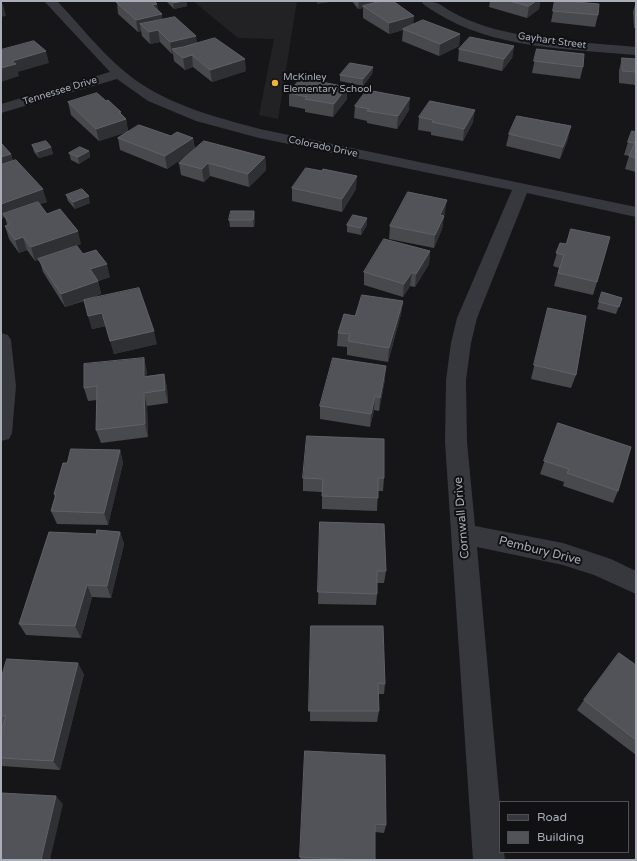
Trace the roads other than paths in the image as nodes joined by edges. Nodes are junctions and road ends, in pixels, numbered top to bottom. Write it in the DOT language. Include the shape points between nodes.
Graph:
graph roads {
  1 [pos="50,1"];
  2 [pos="427,1"];
  3 [pos="636,51"];
  4 [pos="119,74"];
  5 [pos="1,109"];
  6 [pos="521,187"];
  7 [pos="636,212"];
  8 [pos="1,340"];
  9 [pos="1,433"];
  10 [pos="464,534"];
  11 [pos="636,583"];
  12 [pos="489,860"];
  1 -- 4 [label="street, Colorado Drive"];
  2 -- 3 [label="street, Gayhart Street" via="439,10 477,27 528,40"];
  4 -- 5 [label="street, Tennessee Drive"];
  4 -- 6 [label="street, Colorado Drive" via="153,98 201,118 259,134"];
  6 -- 7 [label="street, Colorado Drive"];
  6 -- 10 [label="street, Cornwall Drive" via="468,318 462,343 456,380 456,442"];
  8 -- 9 [label="street" via="5,359 6,399"];
  10 -- 11 [label="street, Pembury Drive" via="563,554 602,567"];
  10 -- 12 [label="street, Cornwall Drive"];
}
